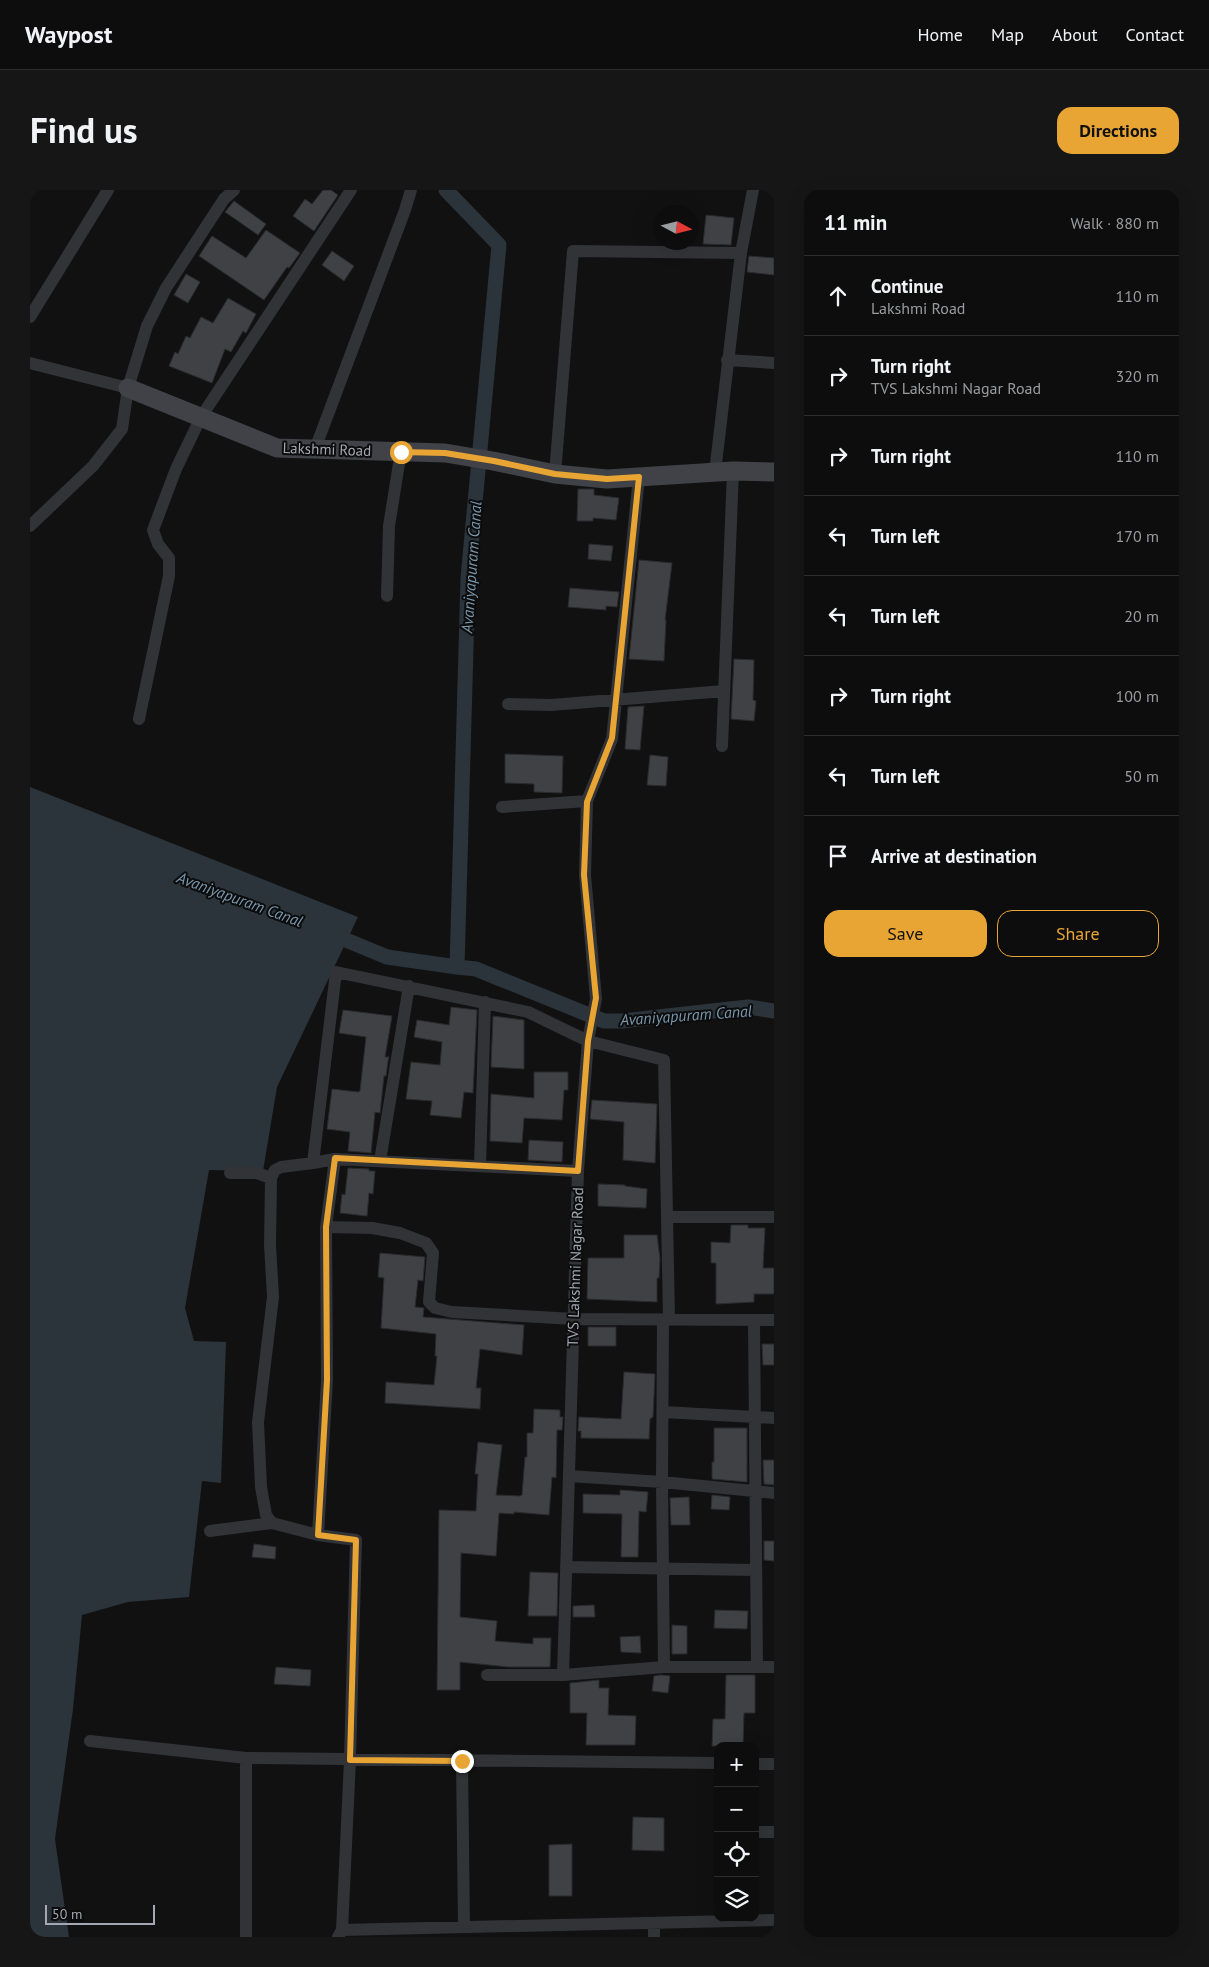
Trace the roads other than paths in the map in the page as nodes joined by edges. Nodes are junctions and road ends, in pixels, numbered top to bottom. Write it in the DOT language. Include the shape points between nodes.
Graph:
graph roads {
  1 [pos="108,190"];
  2 [pos="234,190"];
  3 [pos="351,190"];
  4 [pos="411,190"];
  5 [pos="753,190"];
  6 [pos="741,254"];
  7 [pos="30,317"];
  8 [pos="727,360"];
  9 [pos="30,363"];
  10 [pos="774,363"];
  11 [pos="128,388"];
  12 [pos="201,417"];
  13 [pos="315,449"];
  14 [pos="401,452"];
  15 [pos="724,472"];
  16 [pos="774,472"];
  17 [pos="555,474"];
  18 [pos="639,477"];
  19 [pos="30,526"];
  20 [pos="387,596"];
  21 [pos="724,691"];
  22 [pos="616,699"];
  23 [pos="508,704"];
  24 [pos="139,719"];
  25 [pos="722,746"];
  26 [pos="587,802"];
  27 [pos="502,807"];
  28 [pos="409,986"];
  29 [pos="485,1002"];
  30 [pos="588,1041"];
  31 [pos="335,1158"];
  32 [pos="380,1161"];
  33 [pos="313,1163"];
  34 [pos="480,1166"];
  35 [pos="578,1171"];
  36 [pos="230,1173"];
  37 [pos="271,1178"];
  38 [pos="774,1216"];
  39 [pos="668,1217"];
  40 [pos="326,1227"];
  41 [pos="574,1319"];
  42 [pos="666,1319"];
  43 [pos="754,1320"];
  44 [pos="774,1320"];
  45 [pos="662,1412"];
  46 [pos="774,1418"];
  47 [pos="755,1419"];
  48 [pos="569,1476"];
  49 [pos="662,1482"];
  50 [pos="756,1492"];
  51 [pos="774,1493"];
  52 [pos="272,1523"];
  53 [pos="210,1531"];
  54 [pos="318,1535"];
  55 [pos="566,1567"];
  56 [pos="663,1567"];
  57 [pos="756,1570"];
  58 [pos="757,1666"];
  59 [pos="774,1667"];
  60 [pos="664,1668"];
  61 [pos="563,1675"];
  62 [pos="487,1676"];
  63 [pos="90,1741"];
  64 [pos="246,1758"];
  65 [pos="350,1760"];
  66 [pos="462,1761"];
  67 [pos="714,1763"];
  68 [pos="759,1764"];
  69 [pos="774,1764"];
  70 [pos="759,1832"];
  71 [pos="774,1832"];
  72 [pos="774,1920"];
  73 [pos="654,1923"];
  74 [pos="464,1927"];
  75 [pos="566,1931"];
  76 [pos="340,1933"];
  77 [pos="246,1937"];
  78 [pos="654,1937"];
  1 -- 7 [label="street"];
  2 -- 11 [label="street" via="224,199 166,288 147,326"];
  3 -- 12 [label="street"];
  4 -- 13 [label="street"];
  5 -- 6 [label="street"];
  6 -- 8 [label="street"];
  6 -- 17 [label="street" via="573,251"];
  8 -- 10 [label="street"];
  8 -- 15 [label="street"];
  9 -- 11 [label="street"];
  11 -- 12 [label="street, Lakshmi Road"];
  11 -- 19 [label="street" via="122,429 93,466"];
  12 -- 13 [label="street, Lakshmi Road" via="277,448"];
  12 -- 24 [label="street" via="176,469 153,530 158,544 169,558 169,576"];
  13 -- 14 [label="street, Lakshmi Road"];
  14 -- 17 [label="street, Lakshmi Road" via="445,453"];
  14 -- 20 [label="street" via="389,526"];
  15 -- 16 [label="street, Lakshmi Road"];
  15 -- 18 [label="street, Lakshmi Road"];
  15 -- 21 [label="street"];
  17 -- 18 [label="street, Lakshmi Road" via="607,479"];
  18 -- 22 [label="street, TVS Lakshmi Nagar Road"];
  21 -- 22 [label="street"];
  21 -- 25 [label="street"];
  22 -- 23 [label="street" via="551,705"];
  22 -- 26 [label="street, TVS Lakshmi Nagar Road" via="612,738"];
  26 -- 27 [label="street"];
  26 -- 30 [label="street, TVS Lakshmi Nagar Road" via="584,875 596,998"];
  28 -- 29 [label="street"];
  28 -- 32 [label="street"];
  28 -- 33 [label="street" via="336,972"];
  29 -- 30 [label="street" via="528,1012"];
  29 -- 34 [label="street"];
  30 -- 35 [label="street, TVS Lakshmi Nagar Road"];
  30 -- 39 [label="street" via="664,1060"];
  31 -- 32 [label="street"];
  31 -- 33 [label="street"];
  31 -- 40 [label="street"];
  32 -- 34 [label="street"];
  33 -- 37 [label="street" via="281,1167 274,1170"];
  34 -- 35 [label="street"];
  35 -- 41 [label="street, TVS Lakshmi Nagar Road"];
  36 -- 37 [label="street" via="257,1173"];
  37 -- 52 [label="street" via="270,1245 274,1297 258,1422 261,1487 266,1515"];
  38 -- 39 [label="street"];
  39 -- 42 [label="street"];
  40 -- 41 [label="street" via="372,1228 426,1243 433,1253 429,1302 435,1308 452,1312"];
  40 -- 54 [label="street" via="327,1380"];
  41 -- 42 [label="street"];
  41 -- 48 [label="street, TVS Lakshmi Nagar Road"];
  42 -- 43 [label="street"];
  42 -- 45 [label="street"];
  43 -- 44 [label="street"];
  43 -- 47 [label="street"];
  45 -- 47 [label="street"];
  45 -- 49 [label="street"];
  46 -- 47 [label="street"];
  47 -- 50 [label="street"];
  48 -- 49 [label="street"];
  48 -- 55 [label="street, TVS Lakshmi Nagar Road"];
  49 -- 50 [label="street"];
  49 -- 56 [label="street"];
  50 -- 51 [label="street"];
  50 -- 57 [label="street"];
  52 -- 53 [label="street"];
  52 -- 54 [label="street"];
  54 -- 65 [label="street" via="356,1540"];
  55 -- 56 [label="street"];
  55 -- 61 [label="street, TVS Lakshmi Nagar Road"];
  56 -- 57 [label="street"];
  56 -- 60 [label="street"];
  57 -- 58 [label="street"];
  58 -- 59 [label="street"];
  58 -- 60 [label="street"];
  60 -- 61 [label="street"];
  61 -- 62 [label="street"];
  63 -- 64 [label="street"];
  64 -- 65 [label="street"];
  64 -- 77 [label="street"];
  65 -- 66 [label="street"];
  65 -- 76 [label="street"];
  66 -- 67 [label="street"];
  66 -- 74 [label="street"];
  68 -- 69 [label="street"];
  70 -- 71 [label="street"];
  72 -- 73 [label="street"];
  73 -- 75 [label="street"];
  73 -- 78 [label="street"];
  74 -- 75 [label="street"];
  74 -- 76 [label="street"];
}
